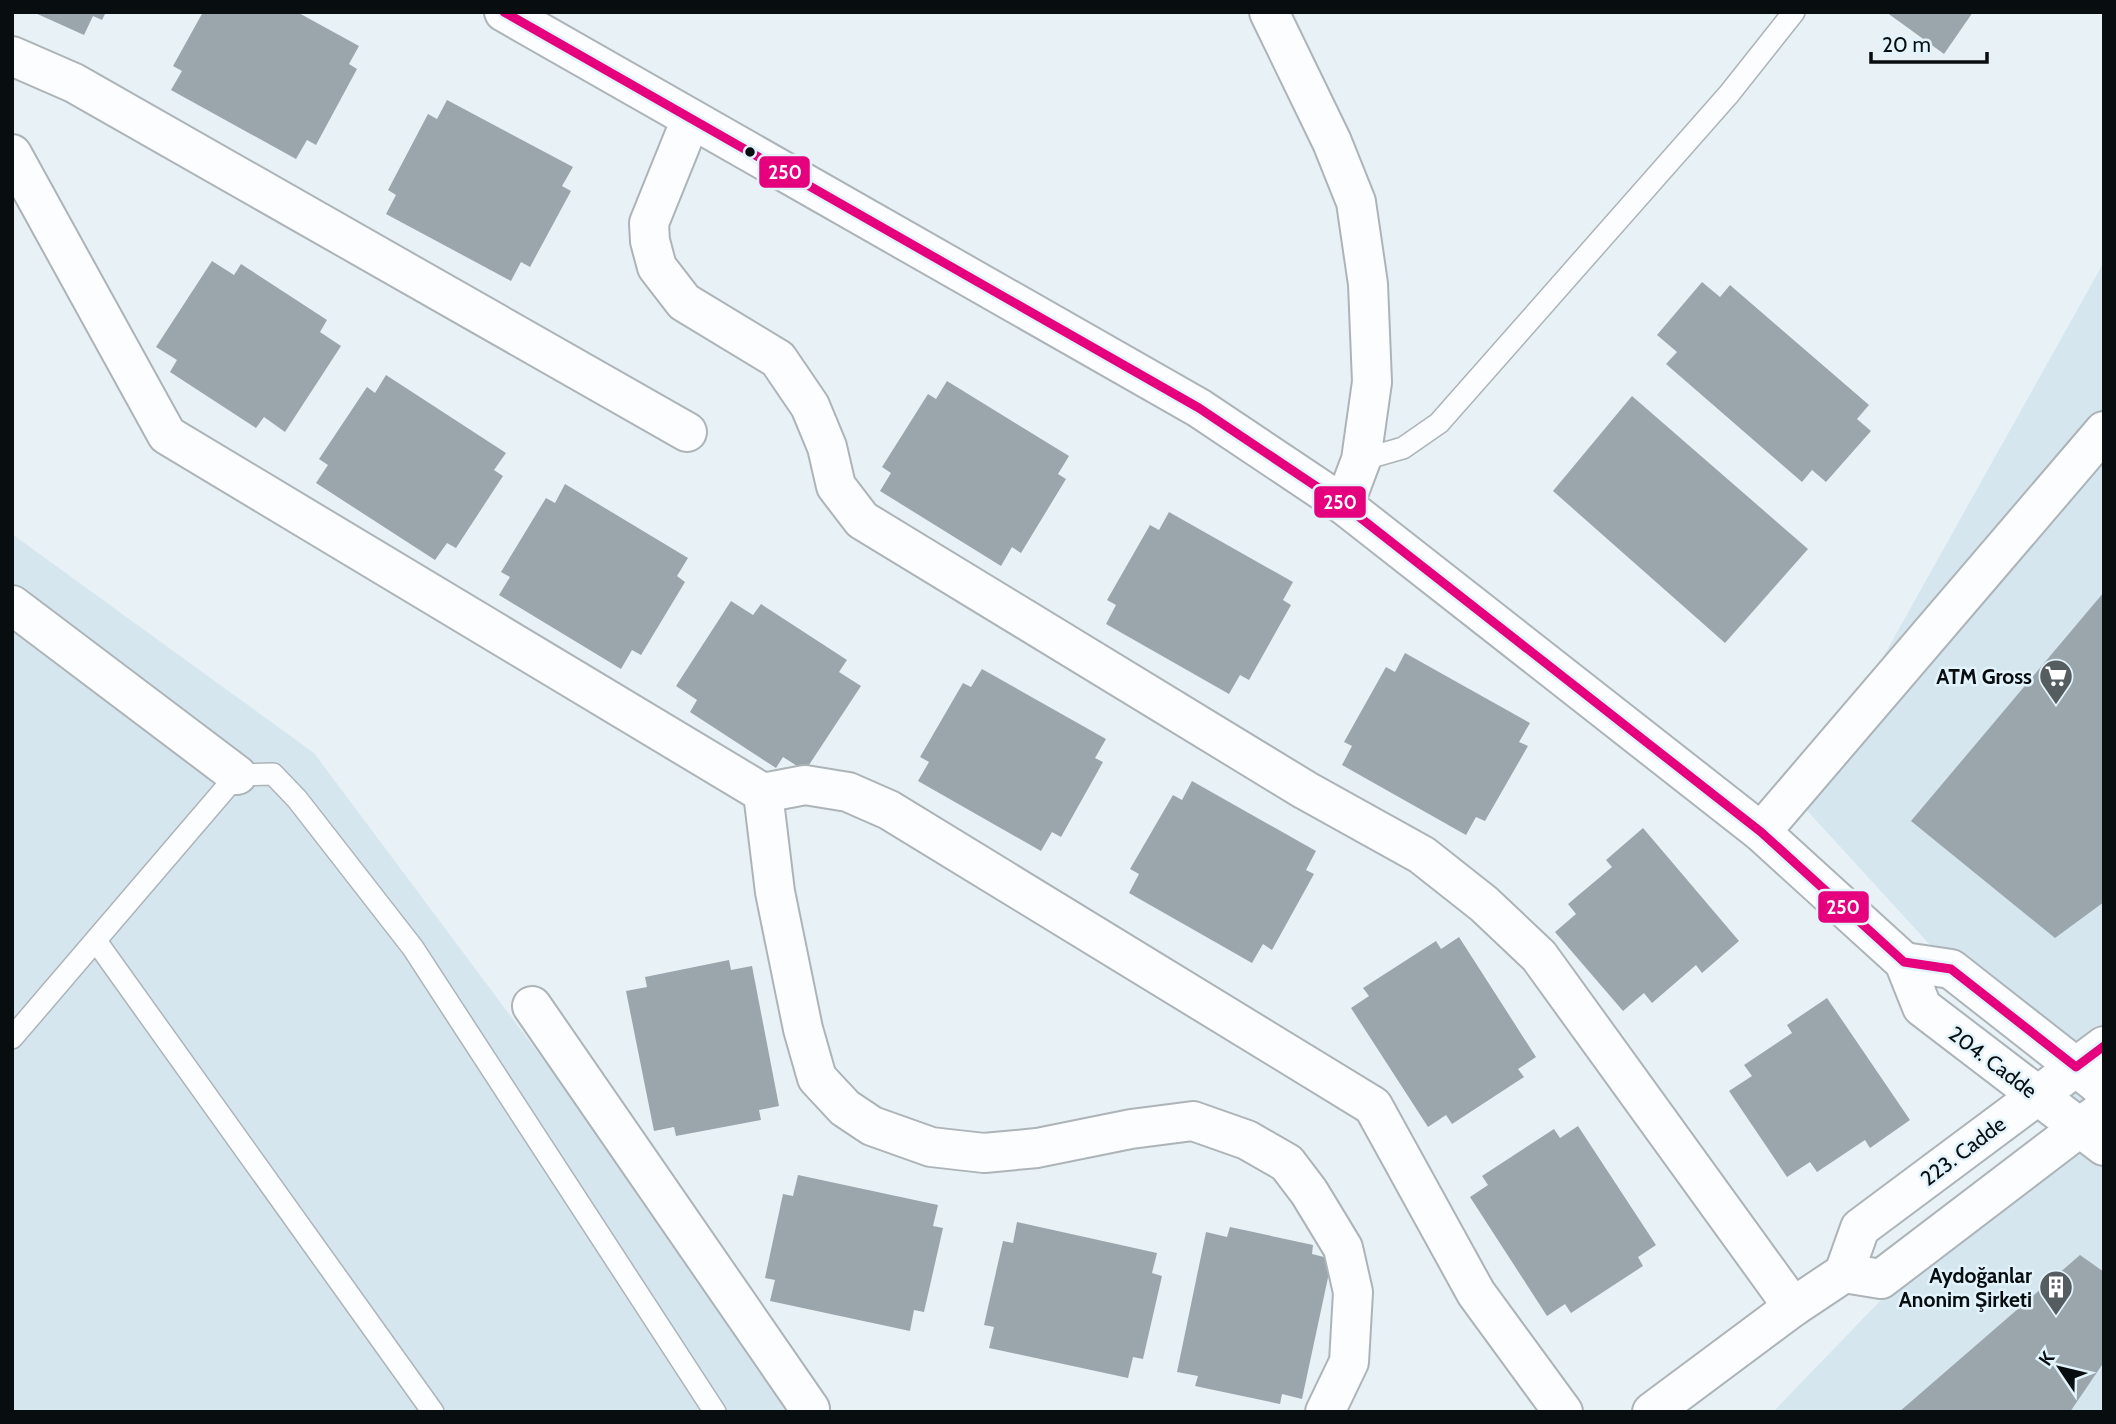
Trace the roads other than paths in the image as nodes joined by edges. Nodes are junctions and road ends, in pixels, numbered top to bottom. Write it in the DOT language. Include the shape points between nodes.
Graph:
graph roads {
  1 [pos="504,12"];
  2 [pos="1269,12"];
  3 [pos="1794,12"];
  4 [pos="12,56"];
  5 [pos="691,119"];
  6 [pos="12,155"];
  7 [pos="2104,431"];
  8 [pos="687,432"];
  9 [pos="1361,460"];
  10 [pos="1344,505"];
  11 [pos="12,605"];
  12 [pos="237,775"];
  13 [pos="763,793"];
  14 [pos="1761,832"];
  15 [pos="96,942"];
  16 [pos="1904,962"];
  17 [pos="532,1006"];
  18 [pos="12,1038"];
  19 [pos="2094,1067"];
  20 [pos="2037,1095"];
  21 [pos="2096,1127"];
  22 [pos="1844,1273"];
  23 [pos="1793,1307"];
  24 [pos="815,1411"];
  25 [pos="433,1412"];
  26 [pos="715,1412"];
  27 [pos="1325,1412"];
  28 [pos="1563,1412"];
  29 [pos="1652,1412"];
  1 -- 5 [label="street, 204. Cadde"];
  2 -- 9 [label="street" via="1356,202 1368,285 1372,382"];
  3 -- 9 [label="lane" via="1720,104 1439,423 1403,448"];
  4 -- 8 [label="street" via="74,83"];
  5 -- 10 [label="street, 204. Cadde" via="1199,408"];
  5 -- 23 [label="street" via="649,223 657,267 684,302 778,359 810,406 836,486 862,520 1305,790 1422,855 1484,904 1539,956"];
  6 -- 13 [label="street" via="167,435"];
  7 -- 14 [label="street"];
  9 -- 10 [label="street"];
  10 -- 14 [label="street, 204. Cadde"];
  11 -- 12 [label="street"];
  12 -- 15 [label="lane"];
  12 -- 26 [label="lane" via="273,774 413,947"];
  13 -- 27 [label="street" via="775,892 817,1078 845,1108 872,1126 931,1147 984,1153 1037,1148 1193,1121 1247,1140 1287,1163 1343,1248 1353,1292 1349,1362"];
  13 -- 28 [label="street" via="804,785 848,792 889,810 1373,1106 1476,1293"];
  14 -- 16 [label="street, 204. Cadde"];
  15 -- 18 [label="lane"];
  15 -- 25 [label="lane"];
  16 -- 19 [label="street" via="1951,969"];
  16 -- 20 [label="street, 204. Cadde" via="1922,1007"];
  17 -- 24 [label="street"];
  19 -- 20 [label="street, 223. Cadde"];
  20 -- 21 [label="street, 204. Cadde"];
  20 -- 22 [label="street, 223. Cadde" via="1860,1228"];
  21 -- 22 [label="street" via="1881,1279"];
  22 -- 23 [label="street"];
  23 -- 29 [label="street"];
}
